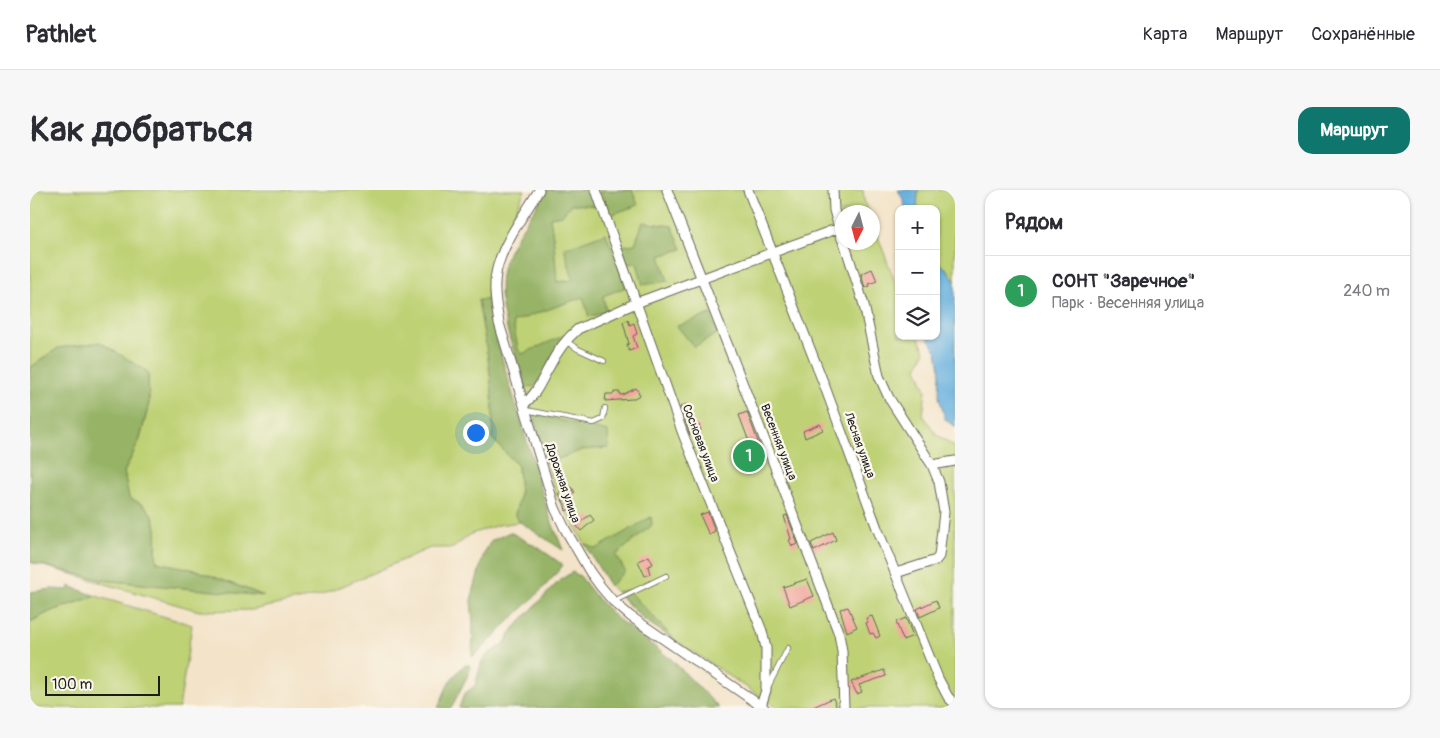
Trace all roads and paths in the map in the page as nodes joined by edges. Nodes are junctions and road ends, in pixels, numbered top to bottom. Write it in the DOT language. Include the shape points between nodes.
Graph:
graph roads {
  1 [pos="539,190"];
  2 [pos="596,190"];
  3 [pos="667,190"];
  4 [pos="748,190"];
  5 [pos="833,190"];
  6 [pos="835,214"];
  7 [pos="835,229"];
  8 [pos="846,250"];
  9 [pos="772,253"];
  10 [pos="702,278"];
  11 [pos="636,303"];
  12 [pos="567,342"];
  13 [pos="604,360"];
  14 [pos="525,407"];
  15 [pos="605,408"];
  16 [pos="955,460"];
  17 [pos="932,465"];
  18 [pos="896,573"];
  19 [pos="666,576"];
  20 [pos="613,602"];
  21 [pos="788,648"];
  22 [pos="766,690"];
  23 [pos="955,704"];
  24 [pos="763,707"];
  25 [pos="844,708"];
  1 -- 14 [label="street, Дорожная улица" via="504,249 495,282 499,323"];
  2 -- 11 [label="street, Сосновая улица"];
  3 -- 10 [label="street, Весенняя улица"];
  4 -- 9 [label="street, Лесная улица"];
  5 -- 6 [label="street"];
  7 -- 9 [label="street"];
  8 -- 17 [label="street" via="864,305 879,376 889,398"];
  9 -- 10 [label="street"];
  9 -- 18 [label="street, Лесная улица"];
  10 -- 11 [label="street"];
  10 -- 25 [label="street, Весенняя улица" via="839,634"];
  11 -- 12 [label="street" via="578,329"];
  11 -- 22 [label="street, Сосновая улица" via="683,434 762,631 766,648"];
  12 -- 13 [label="lane"];
  12 -- 14 [label="street"];
  14 -- 15 [label="lane" via="594,423 603,419"];
  14 -- 20 [label="street, Дорожная улица" via="555,508 590,572"];
  16 -- 17 [label="street"];
  17 -- 18 [label="street" via="939,482 944,512 939,556 936,560"];
  18 -- 23 [label="street, Лесная улица" via="938,678 948,698"];
  19 -- 20 [label="lane"];
  20 -- 24 [label="street, Дорожная улица"];
  21 -- 22 [label="lane"];
  22 -- 24 [label="street, Сосновая улица"];
}
